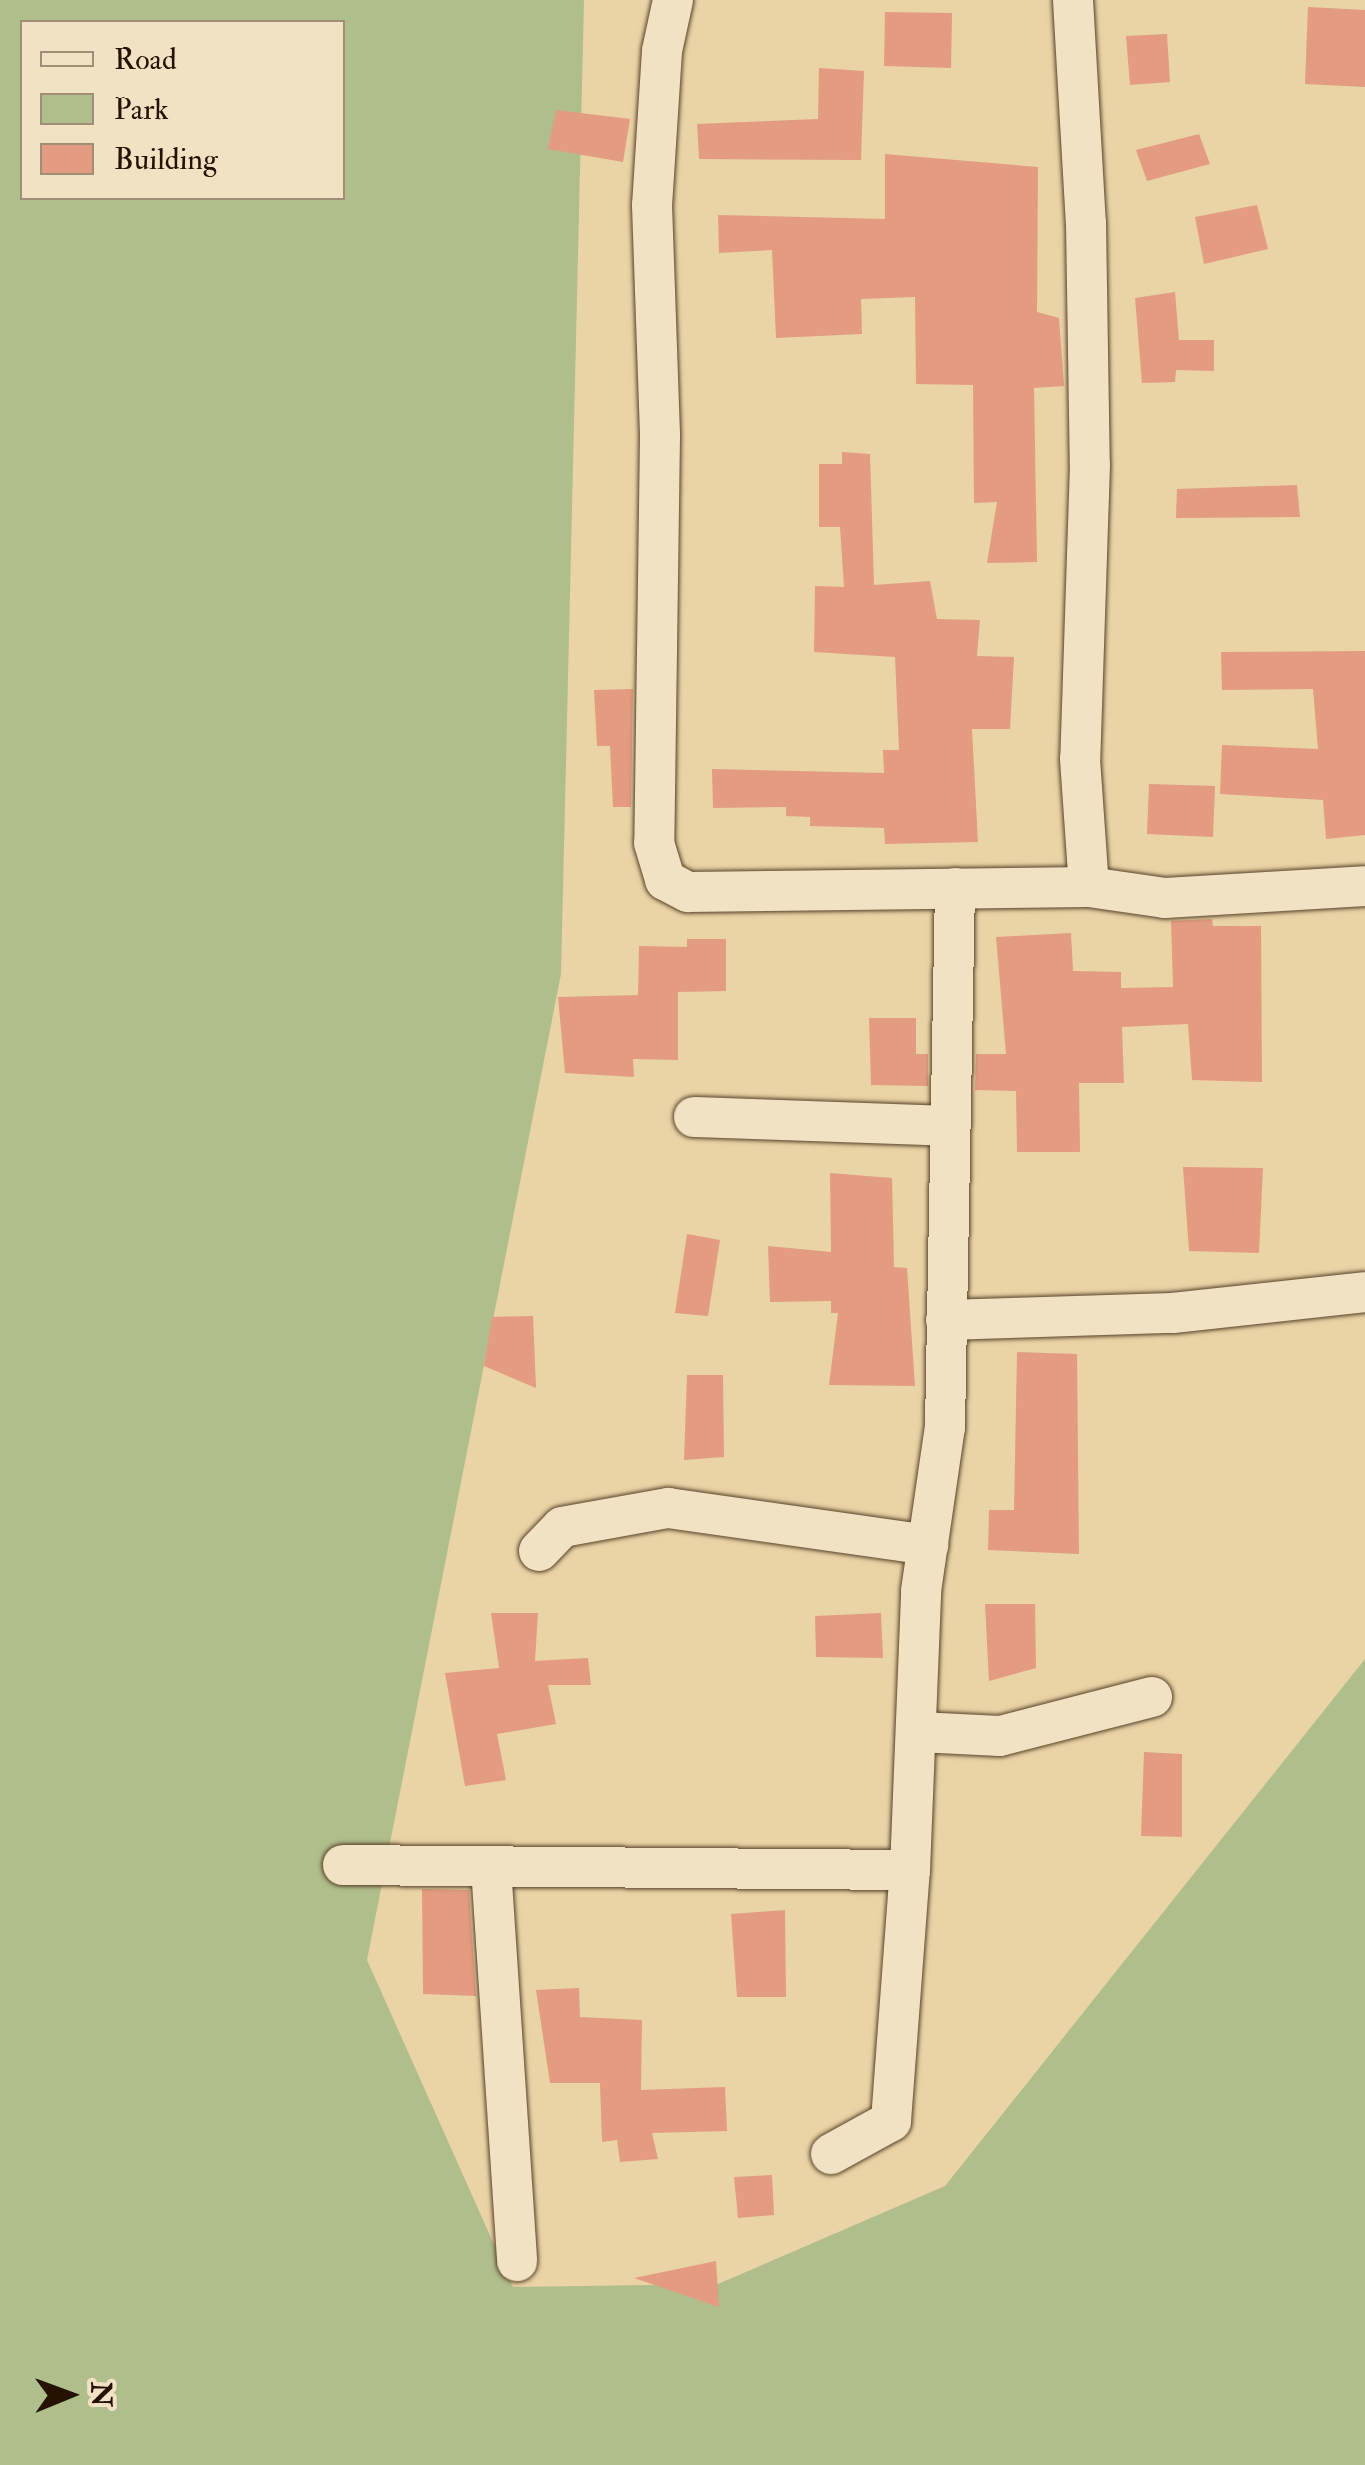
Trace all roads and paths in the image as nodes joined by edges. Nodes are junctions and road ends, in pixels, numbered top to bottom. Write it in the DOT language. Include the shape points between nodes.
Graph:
graph roads {
  1 [pos="673,0"];
  2 [pos="1073,0"];
  3 [pos="1365,886"];
  4 [pos="1089,887"];
  5 [pos="955,888"];
  6 [pos="694,1117"];
  7 [pos="950,1126"];
  8 [pos="1365,1292"];
  9 [pos="946,1320"];
  10 [pos="928,1546"];
  11 [pos="539,1551"];
  12 [pos="1152,1698"];
  13 [pos="918,1732"];
  14 [pos="342,1865"];
  15 [pos="491,1867"];
  16 [pos="910,1870"];
  17 [pos="831,2154"];
  18 [pos="518,2261"];
  1 -- 5 [label="street" via="662,51 652,205 660,436 654,844 665,880 688,892"];
  2 -- 4 [label="street" via="1086,242 1090,465 1080,759"];
  3 -- 4 [label="street" via="1166,898"];
  4 -- 5 [label="street"];
  5 -- 7 [label="street"];
  6 -- 7 [label="street"];
  7 -- 9 [label="street"];
  8 -- 9 [label="street" via="1173,1313"];
  9 -- 10 [label="street" via="945,1427"];
  10 -- 11 [label="street" via="668,1508 562,1526"];
  10 -- 13 [label="street"];
  12 -- 13 [label="street" via="1000,1736"];
  13 -- 16 [label="street"];
  14 -- 15 [label="street"];
  15 -- 16 [label="street"];
  15 -- 18 [label="street"];
  16 -- 17 [label="street" via="892,2121"];
}
